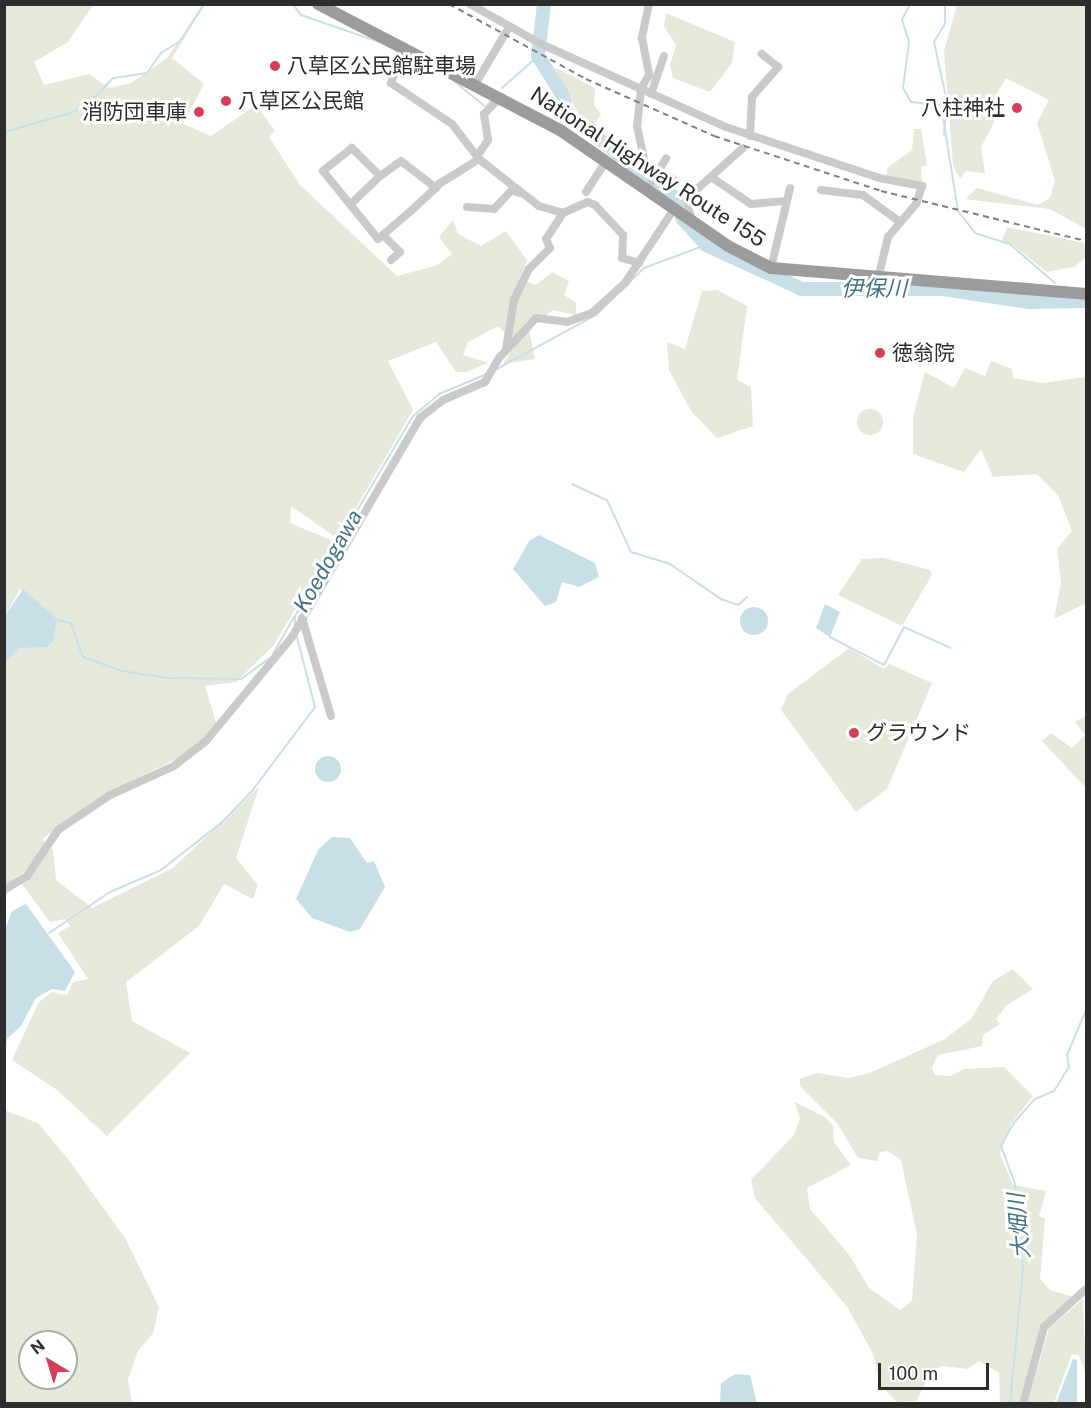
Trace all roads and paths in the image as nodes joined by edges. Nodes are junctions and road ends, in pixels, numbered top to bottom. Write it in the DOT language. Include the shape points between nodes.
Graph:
graph roads {
  1 [pos="318,4"];
  2 [pos="470,4"];
  3 [pos="649,4"];
  4 [pos="509,27"];
  5 [pos="402,51"];
  6 [pos="762,54"];
  7 [pos="664,56"];
  8 [pos="476,83"];
  9 [pos="641,89"];
  10 [pos="651,94"];
  11 [pos="501,97"];
  12 [pos="750,136"];
  13 [pos="743,148"];
  14 [pos="478,157"];
  15 [pos="666,158"];
  16 [pos="606,161"];
  17 [pos="380,176"];
  18 [pos="711,177"];
  19 [pos="652,179"];
  20 [pos="673,179"];
  21 [pos="436,188"];
  22 [pos="790,188"];
  23 [pos="821,190"];
  24 [pos="586,192"];
  25 [pos="524,195"];
  26 [pos="787,201"];
  27 [pos="352,203"];
  28 [pos="467,207"];
  29 [pos="674,209"];
  30 [pos="563,213"];
  31 [pos="900,222"];
  32 [pos="693,223"];
  33 [pos="383,235"];
  34 [pos="391,260"];
  35 [pos="639,263"];
  36 [pos="771,268"];
  37 [pos="878,279"];
  38 [pos="1086,294"];
  39 [pos="506,349"];
  40 [pos="301,621"];
  41 [pos="332,716"];
  42 [pos="4,890"];
  43 [pos="1086,1290"];
  44 [pos="1023,1404"];
  1 -- 5 [label="highway, National Highway Route 155"];
  2 -- 4 [label="street"];
  3 -- 9 [label="street" via="642,38 649,75"];
  4 -- 8 [label="street"];
  4 -- 9 [label="street"];
  5 -- 8 [label="highway, National Highway Route 155"];
  5 -- 14 [label="street" via="391,83 452,124"];
  6 -- 12 [label="street" via="778,67 752,97"];
  7 -- 10 [label="street"];
  8 -- 11 [label="highway, National Highway Route 155"];
  9 -- 10 [label="street"];
  9 -- 19 [label="street" via="637,126"];
  10 -- 12 [label="street"];
  11 -- 14 [label="street" via="484,114 488,140"];
  11 -- 16 [label="highway, National Highway Route 155"];
  12 -- 31 [label="street" via="879,178 922,186"];
  13 -- 18 [label="street"];
  14 -- 21 [label="street"];
  14 -- 25 [label="street"];
  15 -- 19 [label="street"];
  16 -- 19 [label="highway, National Highway Route 155"];
  16 -- 24 [label="street"];
  17 -- 21 [label="street" via="401,161"];
  17 -- 27 [label="street"];
  17 -- 27 [label="street" via="352,148 323,171"];
  18 -- 26 [label="street" via="751,204"];
  18 -- 32 [label="street" via="686,199"];
  19 -- 20 [label="street"];
  19 -- 29 [label="highway, National Highway Route 155"];
  21 -- 33 [label="street"];
  22 -- 26 [label="street"];
  23 -- 31 [label="street" via="863,195"];
  25 -- 28 [label="street" via="512,190 494,209"];
  25 -- 30 [label="street"];
  26 -- 36 [label="street"];
  27 -- 33 [label="street" via="374,238"];
  29 -- 32 [label="highway, National Highway Route 155"];
  29 -- 35 [label="street"];
  30 -- 35 [label="street" via="588,202 595,205 623,235 622,258"];
  30 -- 39 [label="street" via="546,239 550,248 529,269 514,300"];
  31 -- 37 [label="street" via="884,244"];
  32 -- 36 [label="highway, National Highway Route 155"];
  33 -- 34 [label="street" via="400,252"];
  35 -- 39 [label="street" via="592,313 567,322 536,318"];
  36 -- 37 [label="highway, National Highway Route 155"];
  37 -- 38 [label="highway, National Highway Route 155"];
  39 -- 40 [label="street" via="490,376 420,418"];
  40 -- 41 [label="street"];
  40 -- 42 [label="street" via="267,674 196,750 110,795 58,830 27,876"];
  43 -- 44 [label="street" via="1044,1327"];
}
